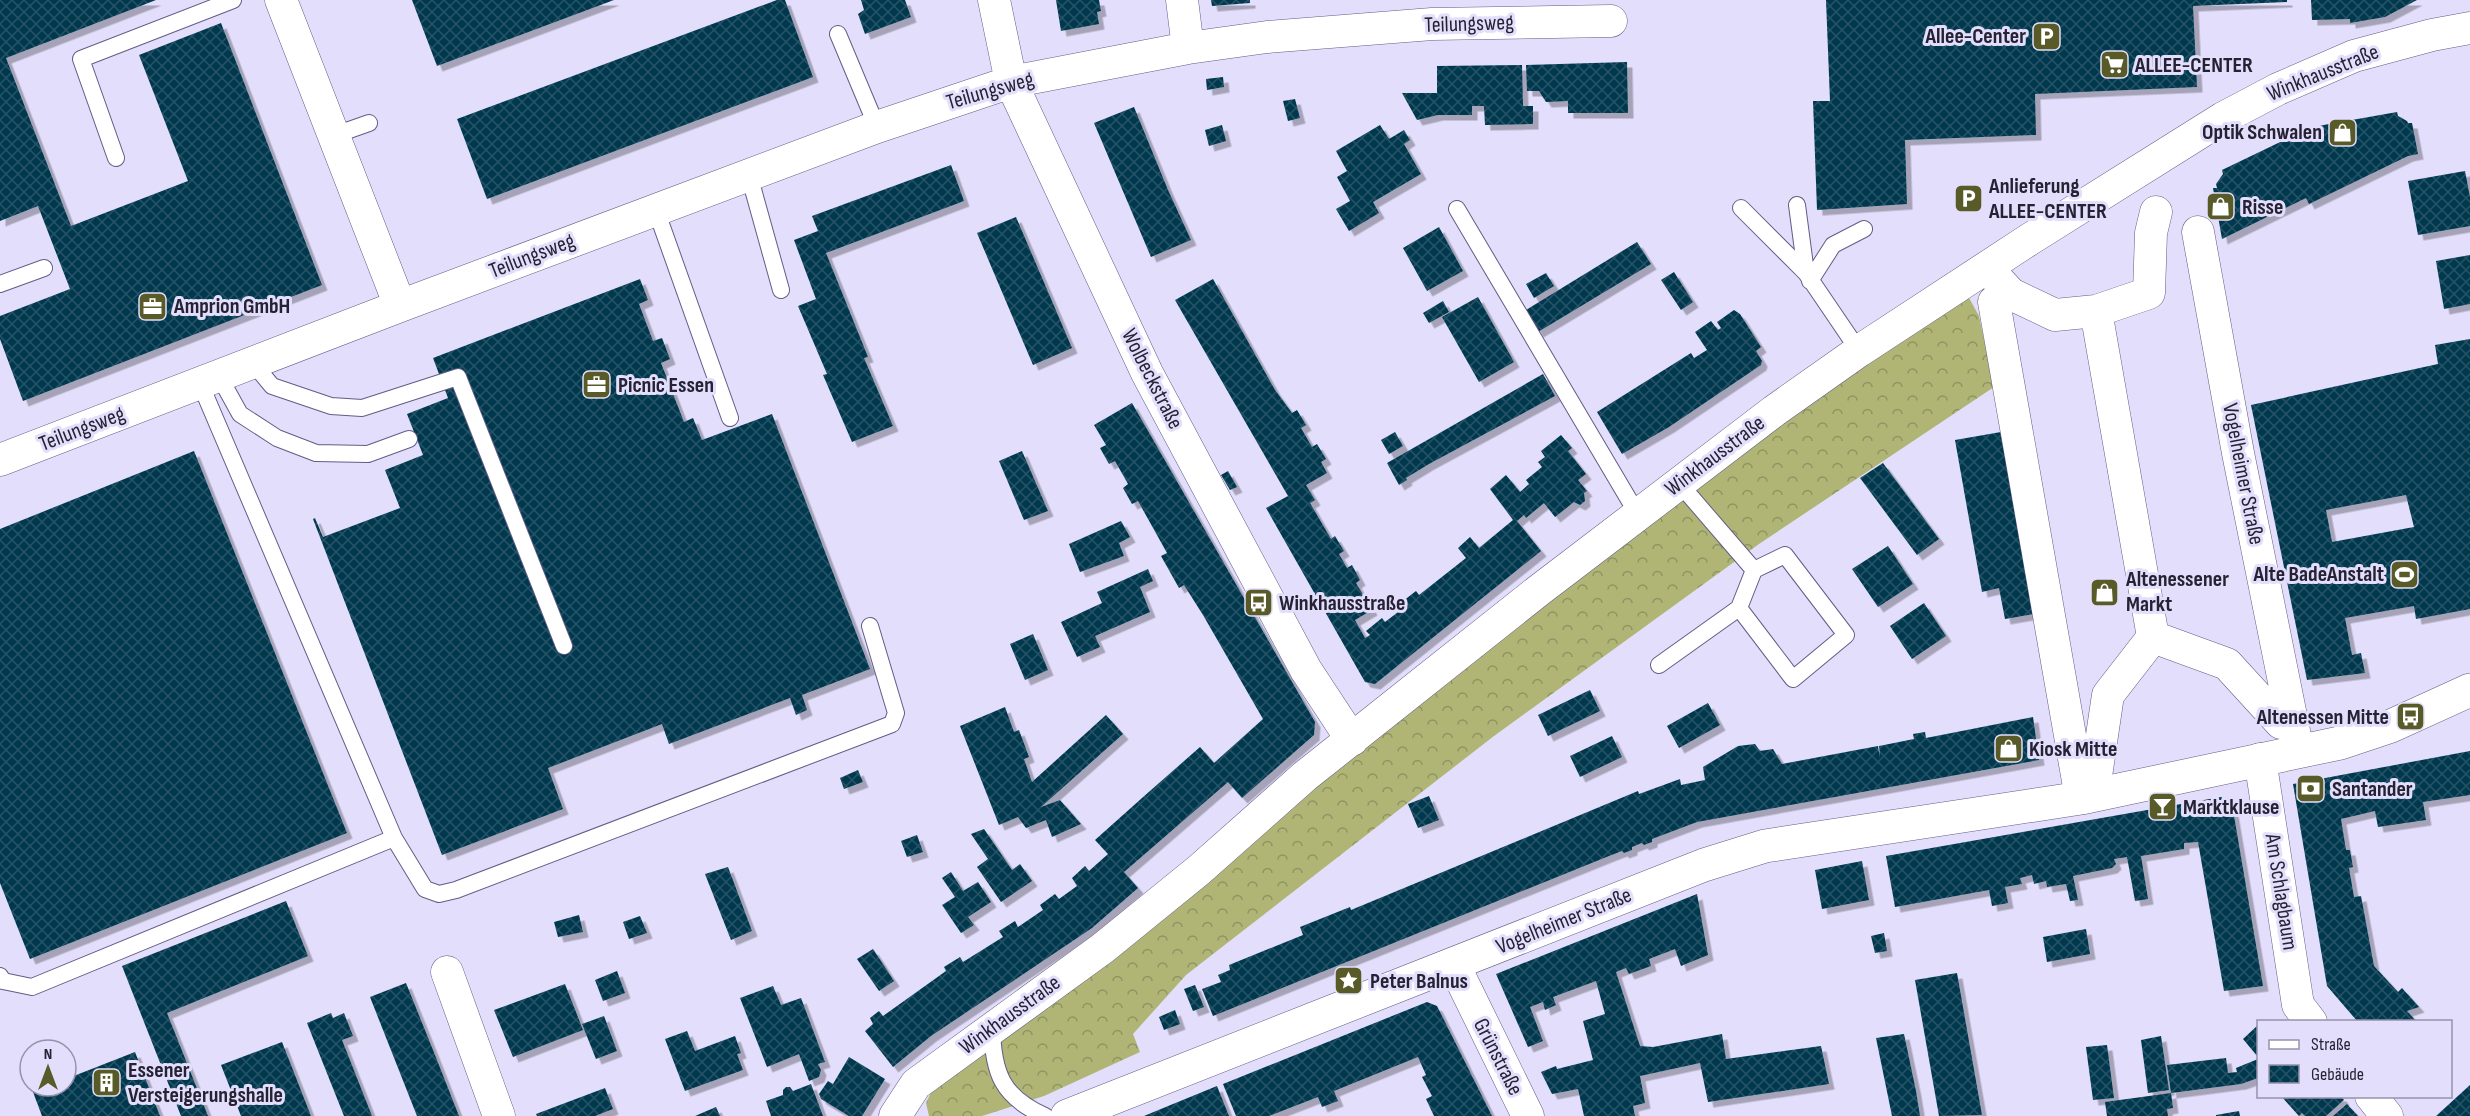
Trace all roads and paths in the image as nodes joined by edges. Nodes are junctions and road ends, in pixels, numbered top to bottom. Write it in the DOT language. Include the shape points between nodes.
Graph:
graph roads {
  1 [pos="233,0"];
  2 [pos="281,0"];
  3 [pos="994,0"];
  4 [pos="1182,0"];
  5 [pos="1431,12"];
  6 [pos="1600,14"];
  7 [pos="2470,28"];
  8 [pos="838,34"];
  9 [pos="1188,48"];
  10 [pos="1011,82"];
  11 [pos="369,123"];
  12 [pos="877,127"];
  13 [pos="335,135"];
  14 [pos="116,158"];
  15 [pos="749,175"];
  16 [pos="1797,205"];
  17 [pos="1741,208"];
  18 [pos="1457,209"];
  19 [pos="656,210"];
  20 [pos="2156,212"];
  21 [pos="1864,229"];
  22 [pos="2199,232"];
  23 [pos="44,268"];
  24 [pos="1987,268"];
  25 [pos="1808,277"];
  26 [pos="0,285"];
  27 [pos="781,290"];
  28 [pos="1994,302"];
  29 [pos="400,306"];
  30 [pos="2096,311"];
  31 [pos="1859,351"];
  32 [pos="253,363"];
  33 [pos="210,380"];
  34 [pos="730,418"];
  35 [pos="409,439"];
  36 [pos="1,458"];
  37 [pos="1679,483"];
  38 [pos="1638,515"];
  39 [pos="1754,570"];
  40 [pos="1739,608"];
  41 [pos="870,626"];
  42 [pos="2153,637"];
  43 [pos="564,646"];
  44 [pos="1659,664"];
  45 [pos="2470,690"];
  46 [pos="2281,723"];
  47 [pos="1352,740"];
  48 [pos="2298,751"];
  49 [pos="2260,759"];
  50 [pos="2089,787"];
  51 [pos="394,838"];
  52 [pos="1454,965"];
  53 [pos="447,972"];
  54 [pos="0,976"];
  55 [pos="2309,1020"];
  56 [pos="992,1028"];
  57 [pos="2373,1098"];
  58 [pos="499,1116"];
  59 [pos="895,1116"];
  60 [pos="1045,1116"];
  61 [pos="1067,1116"];
  62 [pos="1528,1116"];
  63 [pos="2387,1116"];
  1 -- 14 [label="lane" via="81,59"];
  2 -- 13 [label="street"];
  3 -- 10 [label="street, Wolbeckstraße"];
  4 -- 9 [label="street"];
  5 -- 6 [label="street, Teilungsweg"];
  5 -- 9 [label="street, Teilungsweg"];
  7 -- 24 [label="street, Winkhausstraße" via="2354,56 2278,89 2223,118"];
  8 -- 12 [label="lane"];
  9 -- 10 [label="street, Teilungsweg"];
  10 -- 12 [label="street, Teilungsweg"];
  10 -- 47 [label="street, Wolbeckstraße" via="1147,373 1306,670"];
  11 -- 13 [label="lane"];
  12 -- 15 [label="street, Teilungsweg"];
  13 -- 29 [label="street"];
  15 -- 19 [label="street, Teilungsweg"];
  15 -- 27 [label="lane"];
  16 -- 25 [label="lane"];
  17 -- 25 [label="lane"];
  18 -- 38 [label="lane"];
  19 -- 29 [label="street, Teilungsweg"];
  19 -- 34 [label="lane"];
  20 -- 30 [label="street" via="2151,233 2149,293"];
  21 -- 25 [label="lane" via="1833,245"];
  22 -- 48 [label="street, Vogelheimer Straße" via="2238,453"];
  23 -- 26 [label="lane"];
  24 -- 30 [label="street" via="2011,294 2055,315"];
  24 -- 31 [label="street, Winkhausstraße"];
  25 -- 31 [label="lane"];
  28 -- 50 [label="street"];
  29 -- 32 [label="street, Teilungsweg"];
  30 -- 42 [label="street"];
  31 -- 37 [label="street, Winkhausstraße"];
  32 -- 33 [label="street, Teilungsweg"];
  32 -- 43 [label="lane" via="272,386 331,406 362,408 458,377"];
  33 -- 35 [label="lane" via="240,414 277,438 316,453 369,454"];
  33 -- 36 [label="street, Teilungsweg"];
  33 -- 51 [label="lane"];
  37 -- 38 [label="street, Winkhausstraße"];
  37 -- 39 [label="lane"];
  38 -- 47 [label="street, Winkhausstraße"];
  39 -- 40 [label="lane"];
  39 -- 40 [label="lane" via="1785,555 1846,635 1793,679"];
  40 -- 44 [label="lane"];
  41 -- 51 [label="lane" via="896,713 892,724 439,894 425,889"];
  42 -- 46 [label="street" via="2227,664"];
  42 -- 50 [label="street" via="2108,694"];
  45 -- 48 [label="main road, Vogelheimer Straße" via="2370,734"];
  47 -- 56 [label="street, Winkhausstraße" via="1103,948"];
  48 -- 49 [label="main road, Vogelheimer Straße"];
  49 -- 50 [label="main road, Vogelheimer Straße"];
  49 -- 55 [label="street, Am Schlagbaum" via="2298,1005"];
  50 -- 52 [label="main road, Vogelheimer Straße" via="1766,846 1704,865"];
  51 -- 54 [label="lane" via="32,987 3,981"];
  52 -- 61 [label="main road, Vogelheimer Straße"];
  52 -- 62 [label="street, Grünstraße"];
  53 -- 58 [label="street"];
  56 -- 59 [label="street, Winkhausstraße" via="916,1084"];
  56 -- 60 [label="lane" via="994,1063 1003,1085 1019,1101"];
  57 -- 63 [label="street"];
}
